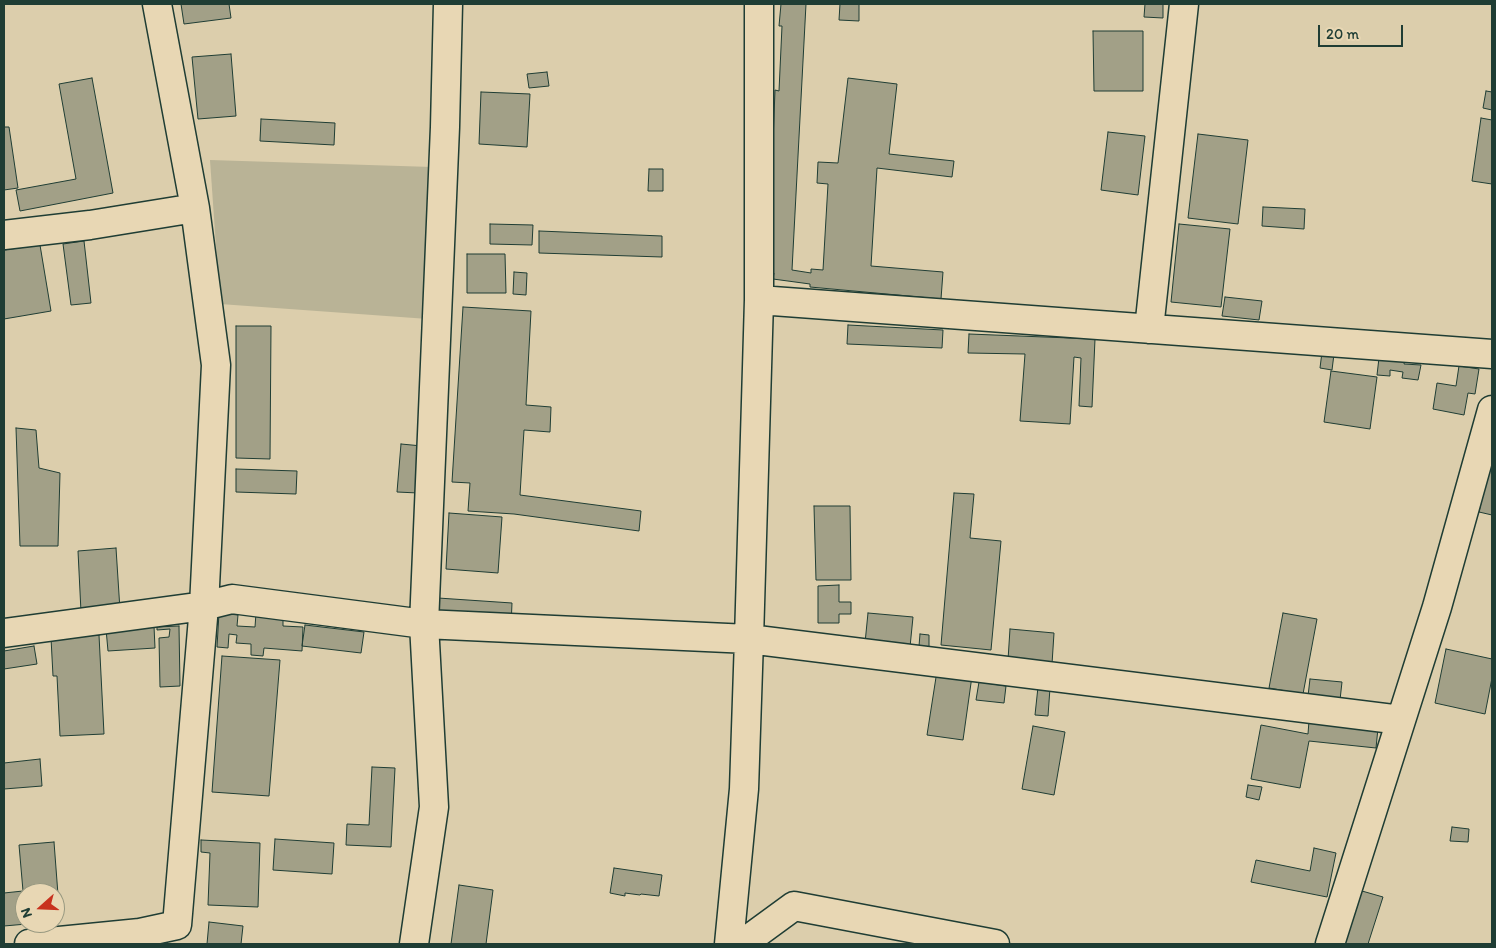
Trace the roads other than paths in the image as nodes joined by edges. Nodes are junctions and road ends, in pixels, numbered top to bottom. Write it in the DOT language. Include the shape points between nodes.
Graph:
graph roads {
  1 [pos="157,4"];
  2 [pos="448,4"];
  3 [pos="759,4"];
  4 [pos="1184,4"];
  5 [pos="195,208"];
  6 [pos="4,235"];
  7 [pos="759,300"];
  8 [pos="1149,329"];
  9 [pos="1492,354"];
  10 [pos="1492,410"];
  11 [pos="204,606"];
  12 [pos="424,624"];
  13 [pos="4,633"];
  14 [pos="749,639"];
  15 [pos="1401,720"];
  16 [pos="29,944"];
  17 [pos="414,944"];
  18 [pos="728,944"];
  19 [pos="742,944"];
  20 [pos="995,944"];
  21 [pos="1330,944"];
  1 -- 5 [label="street"];
  2 -- 12 [label="street"];
  3 -- 7 [label="street"];
  4 -- 8 [label="street"];
  5 -- 6 [label="street"];
  5 -- 11 [label="street" via="216,365"];
  7 -- 8 [label="street"];
  7 -- 14 [label="street"];
  8 -- 9 [label="street"];
  10 -- 15 [label="street" via="1437,607"];
  11 -- 12 [label="street" via="232,599"];
  11 -- 13 [label="street"];
  11 -- 16 [label="street" via="177,925 140,933"];
  12 -- 14 [label="street"];
  12 -- 17 [label="street" via="434,807"];
  14 -- 15 [label="street"];
  14 -- 18 [label="street" via="744,789"];
  15 -- 21 [label="street"];
  19 -- 20 [label="street" via="794,906"];
}
